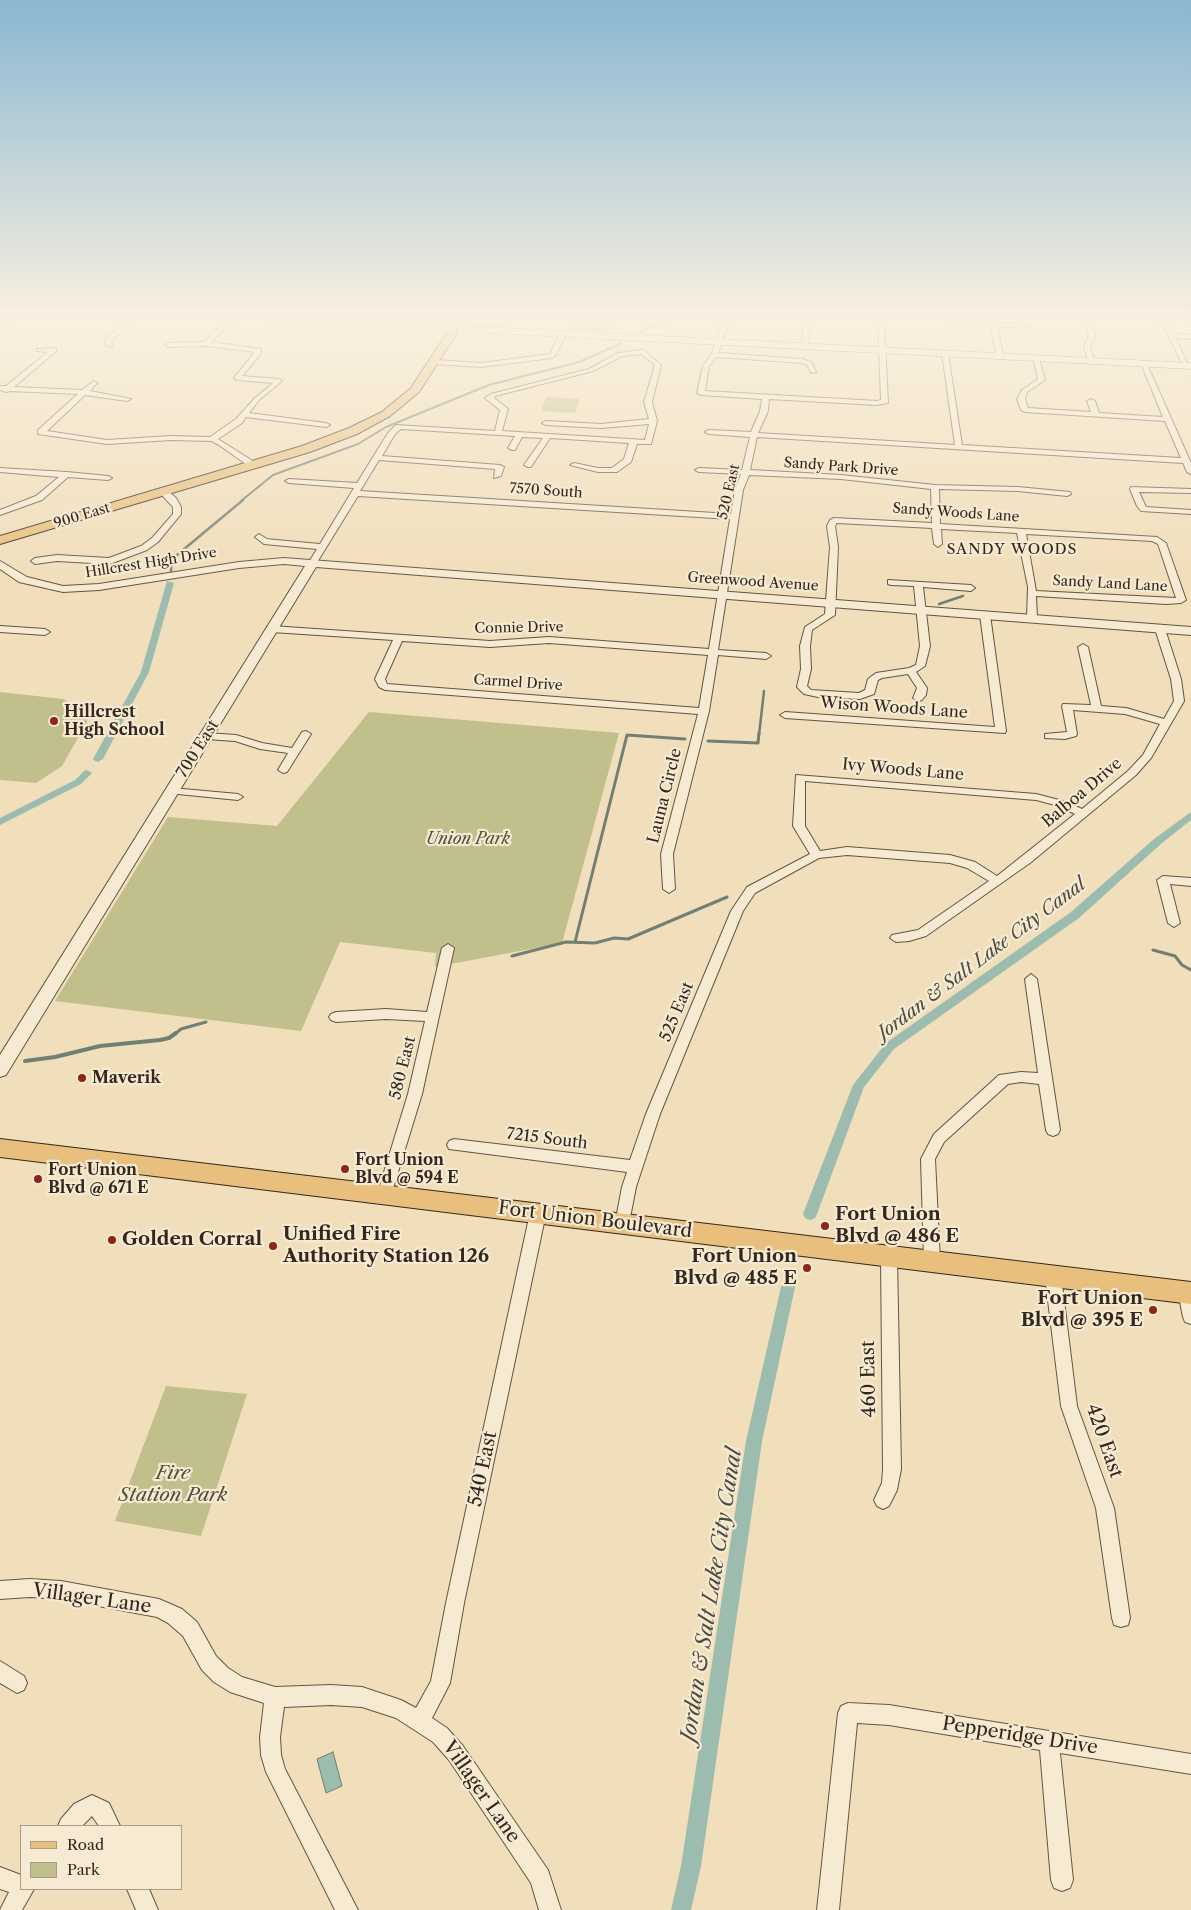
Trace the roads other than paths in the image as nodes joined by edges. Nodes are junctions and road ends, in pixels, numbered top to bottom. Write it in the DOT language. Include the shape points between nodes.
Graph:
graph roads {
  1 [pos="68,408"];
  2 [pos="250,408"];
  3 [pos="394,408"];
  4 [pos="503,408"];
  5 [pos="650,408"];
  6 [pos="764,408"];
  7 [pos="954,408"];
  8 [pos="1025,408"];
  9 [pos="1094,408"];
  10 [pos="1163,408"];
  11 [pos="244,415"];
  12 [pos="1096,415"];
  13 [pos="1167,419"];
  14 [pos="653,421"];
  15 [pos="546,423"];
  16 [pos="326,425"];
  17 [pos="709,432"];
  18 [pos="498,433"];
  19 [pos="873,433"];
  20 [pos="519,435"];
  21 [pos="754,436"];
  22 [pos="547,438"];
  23 [pos="212,439"];
  24 [pos="633,443"];
  25 [pos="874,443"];
  26 [pos="1037,443"];
  27 [pos="512,448"];
  28 [pos="959,448"];
  29 [pos="1039,453"];
  30 [pos="377,458"];
  31 [pos="1186,461"];
  32 [pos="253,465"];
  33 [pos="528,465"];
  34 [pos="574,466"];
  35 [pos="0,470"];
  36 [pos="699,470"];
  37 [pos="1191,472"];
  38 [pos="746,473"];
  39 [pos="67,474"];
  40 [pos="497,476"];
  41 [pos="108,478"];
  42 [pos="289,481"];
  43 [pos="935,487"];
  44 [pos="358,489"];
  45 [pos="1191,491"];
  46 [pos="163,492"];
  47 [pos="1066,494"];
  48 [pos="1191,512"];
  49 [pos="0,513"];
  50 [pos="735,517"];
  51 [pos="936,525"];
  52 [pos="1021,531"];
  53 [pos="259,537"];
  54 [pos="0,540"];
  55 [pos="1159,540"];
  56 [pos="938,544"];
  57 [pos="323,547"];
  58 [pos="35,562"];
  59 [pos="313,562"];
  60 [pos="0,564"];
  61 [pos="891,582"];
  62 [pos="918,584"];
  63 [pos="971,588"];
  64 [pos="1033,593"];
  65 [pos="722,594"];
  66 [pos="830,602"];
  67 [pos="922,610"];
  68 [pos="985,615"];
  69 [pos="1032,618"];
  70 [pos="1160,628"];
  71 [pos="0,629"];
  72 [pos="272,629"];
  73 [pos="1191,631"];
  74 [pos="45,632"];
  75 [pos="400,638"];
  76 [pos="1083,647"];
  77 [pos="713,652"];
  78 [pos="766,656"];
  79 [pos="911,671"];
  80 [pos="918,698"];
  81 [pos="1097,709"];
  82 [pos="704,712"];
  83 [pos="785,716"];
  84 [pos="1167,723"];
  85 [pos="306,734"];
  86 [pos="206,736"];
  87 [pos="1049,736"];
  88 [pos="294,750"];
  89 [pos="283,770"];
  90 [pos="172,792"];
  91 [pos="238,797"];
  92 [pos="1084,814"];
  93 [pos="818,856"];
  94 [pos="997,881"];
  95 [pos="1191,882"];
  96 [pos="670,889"];
  97 [pos="1174,923"];
  98 [pos="896,938"];
  99 [pos="448,948"];
  100 [pos="1031,979"];
  101 [pos="336,1017"];
  102 [pos="434,1017"];
  103 [pos="0,1070"];
  104 [pos="1045,1080"];
  105 [pos="1053,1130"];
  106 [pos="454,1145"];
  107 [pos="0,1148"];
  108 [pos="636,1167"];
  109 [pos="384,1194"];
  110 [pos="538,1213"];
  111 [pos="623,1224"];
  112 [pos="889,1256"];
  113 [pos="932,1261"];
  114 [pos="1053,1276"];
  115 [pos="1189,1292"];
  116 [pos="1191,1317"];
  117 [pos="883,1500"];
  118 [pos="0,1590"];
  119 [pos="1121,1618"];
  120 [pos="0,1671"];
  121 [pos="17,1683"];
  122 [pos="275,1697"];
  123 [pos="420,1720"];
  124 [pos="1049,1741"];
  125 [pos="1191,1764"];
  126 [pos="69,1825"];
  127 [pos="110,1825"];
  128 [pos="0,1878"];
  129 [pos="1062,1880"];
  130 [pos="20,1886"];
  131 [pos="20,1890"];
  132 [pos="138,1890"];
  133 [pos="10,1910"];
  134 [pos="147,1910"];
  135 [pos="347,1910"];
  136 [pos="550,1910"];
  137 [pos="828,1910"];
  1 -- 23 [label="street" via="42,432 107,442"];
  2 -- 11 [label="street"];
  3 -- 32 [label="main road, 900 East" via="353,431"];
  4 -- 18 [label="street"];
  5 -- 14 [label="street"];
  6 -- 21 [label="street, 520 East"];
  7 -- 28 [label="street"];
  8 -- 12 [label="street"];
  9 -- 12 [label="street"];
  10 -- 13 [label="street"];
  11 -- 16 [label="street"];
  11 -- 23 [label="street"];
  12 -- 13 [label="street"];
  13 -- 31 [label="street"];
  14 -- 15 [label="street" via="601,426"];
  14 -- 24 [label="street" via="649,441"];
  17 -- 21 [label="street"];
  18 -- 20 [label="street"];
  18 -- 30 [label="street, 700 East" via="396,428"];
  19 -- 25 [label="street"];
  20 -- 22 [label="street"];
  20 -- 27 [label="street"];
  21 -- 25 [label="street"];
  21 -- 38 [label="street, 520 East"];
  22 -- 24 [label="street"];
  22 -- 33 [label="street"];
  23 -- 32 [label="street"];
  24 -- 34 [label="street" via="629,458 617,469"];
  25 -- 28 [label="street"];
  26 -- 29 [label="street"];
  28 -- 29 [label="street"];
  29 -- 31 [label="street"];
  30 -- 40 [label="street" via="500,467"];
  30 -- 44 [label="street, 700 East"];
  31 -- 37 [label="street"];
  32 -- 46 [label="main road, 900 East"];
  35 -- 39 [label="street"];
  36 -- 38 [label="street, Sandy Park Drive"];
  38 -- 43 [label="street, Sandy Park Drive" via="841,477"];
  38 -- 50 [label="street, 520 East" via="739,490"];
  39 -- 41 [label="street"];
  39 -- 49 [label="street" via="39,498"];
  42 -- 44 [label="street, 7570 South"];
  43 -- 47 [label="street, Sandy Park Drive"];
  43 -- 51 [label="street"];
  44 -- 50 [label="street, 7570 South"];
  44 -- 57 [label="street, 700 East"];
  45 -- 48 [label="street" via="1134,489 1140,506 1144,508"];
  46 -- 54 [label="main road, 900 East"];
  46 -- 58 [label="street" via="173,500 177,514 144,548 110,561 57,558"];
  50 -- 65 [label="street, 520 East"];
  51 -- 52 [label="street, Sandy Woods Lane"];
  51 -- 56 [label="street"];
  51 -- 66 [label="street, Sandy Woods Lane" via="834,520"];
  52 -- 55 [label="street, Sandy Woods Lane"];
  52 -- 64 [label="street"];
  53 -- 57 [label="street" via="276,543"];
  55 -- 64 [label="street, Sandy Land Lane" via="1180,600"];
  57 -- 59 [label="street, 700 East"];
  59 -- 60 [label="street, Hillcrest High Drive" via="264,561 79,589 35,584 12,574"];
  59 -- 65 [label="street, Greenwood Avenue"];
  59 -- 72 [label="street, 700 East"];
  61 -- 62 [label="street"];
  62 -- 63 [label="street"];
  62 -- 67 [label="street"];
  64 -- 69 [label="street" via="1030,605"];
  65 -- 66 [label="street, Greenwood Avenue"];
  65 -- 77 [label="street, 520 East"];
  66 -- 67 [label="street, Greenwood Avenue"];
  66 -- 79 [label="street" via="829,617 812,626 806,634 806,670 802,684 805,690 818,694 860,696 870,692 873,680 879,675"];
  67 -- 68 [label="street, Greenwood Avenue"];
  67 -- 79 [label="street" via="922,662"];
  68 -- 69 [label="street, Greenwood Avenue"];
  68 -- 83 [label="street, Wison Woods Lane" via="1001,731"];
  69 -- 70 [label="street, Greenwood Avenue"];
  70 -- 73 [label="street, Greenwood Avenue"];
  70 -- 84 [label="street, Balboa Drive" via="1179,691 1179,701"];
  71 -- 74 [label="street"];
  72 -- 75 [label="street, Connie Drive"];
  72 -- 86 [label="street, 700 East"];
  75 -- 77 [label="street, Connie Drive" via="490,644 549,640"];
  75 -- 82 [label="street, Carmel Drive" via="380,679 385,687"];
  76 -- 81 [label="street"];
  77 -- 78 [label="street, Connie Drive"];
  77 -- 82 [label="street, Launa Circle"];
  79 -- 80 [label="street" via="922,688 922,695"];
  81 -- 84 [label="street" via="1133,712"];
  81 -- 87 [label="street" via="1067,706 1072,734"];
  82 -- 96 [label="street, Launa Circle" via="667,854"];
  84 -- 92 [label="street, Balboa Drive" via="1147,756 1132,773"];
  85 -- 88 [label="street"];
  86 -- 88 [label="street" via="236,738 260,746"];
  86 -- 90 [label="street, 700 East"];
  88 -- 89 [label="street"];
  90 -- 91 [label="street"];
  90 -- 103 [label="street, 700 East"];
  92 -- 93 [label="street, Ivy Woods Lane" via="1057,802 1029,796 800,777 799,826"];
  92 -- 94 [label="street, Balboa Drive"];
  93 -- 94 [label="street, 525 East" via="863,851 950,859 971,865"];
  93 -- 108 [label="street, 525 East" via="760,884 742,902 657,1105"];
  94 -- 98 [label="street, Balboa Drive" via="922,933"];
  95 -- 97 [label="street" via="1163,880"];
  99 -- 102 [label="street, 580 East"];
  100 -- 104 [label="street"];
  101 -- 102 [label="street" via="386,1014"];
  102 -- 109 [label="street, 580 East" via="415,1094"];
  104 -- 105 [label="street"];
  104 -- 113 [label="street" via="1004,1079 933,1147 928,1158"];
  106 -- 108 [label="street, 7215 South"];
  107 -- 109 [label="main road, Fort Union Boulevard"];
  108 -- 111 [label="street, 525 East"];
  109 -- 110 [label="main road, Fort Union Boulevard"];
  110 -- 111 [label="main road, Fort Union Boulevard"];
  110 -- 123 [label="street, 540 East" via="454,1603 440,1683"];
  111 -- 112 [label="main road, Fort Union Boulevard"];
  112 -- 113 [label="main road, Fort Union Boulevard"];
  112 -- 117 [label="street, 460 East" via="892,1469 891,1484"];
  113 -- 114 [label="main road, Fort Union Boulevard"];
  114 -- 115 [label="main road, Fort Union Boulevard"];
  114 -- 119 [label="street, 420 East" via="1069,1406 1105,1508"];
  115 -- 116 [label="street"];
  118 -- 122 [label="street, Villager Lane" via="61,1590 160,1608 190,1629 209,1663 221,1676 244,1688"];
  120 -- 121 [label="street"];
  122 -- 123 [label="street, Villager Lane" via="362,1697"];
  122 -- 135 [label="street" via="270,1737 276,1772"];
  123 -- 136 [label="street, Villager Lane" via="440,1735 466,1768 540,1878"];
  124 -- 125 [label="street, Pepperidge Drive"];
  124 -- 129 [label="street"];
  124 -- 137 [label="street, Pepperidge Drive" via="889,1716 848,1713"];
  126 -- 127 [label="street" via="81,1811 92,1805 102,1810"];
  128 -- 130 [label="street"];
  131 -- 133 [label="street"];
  132 -- 134 [label="street"];
}
